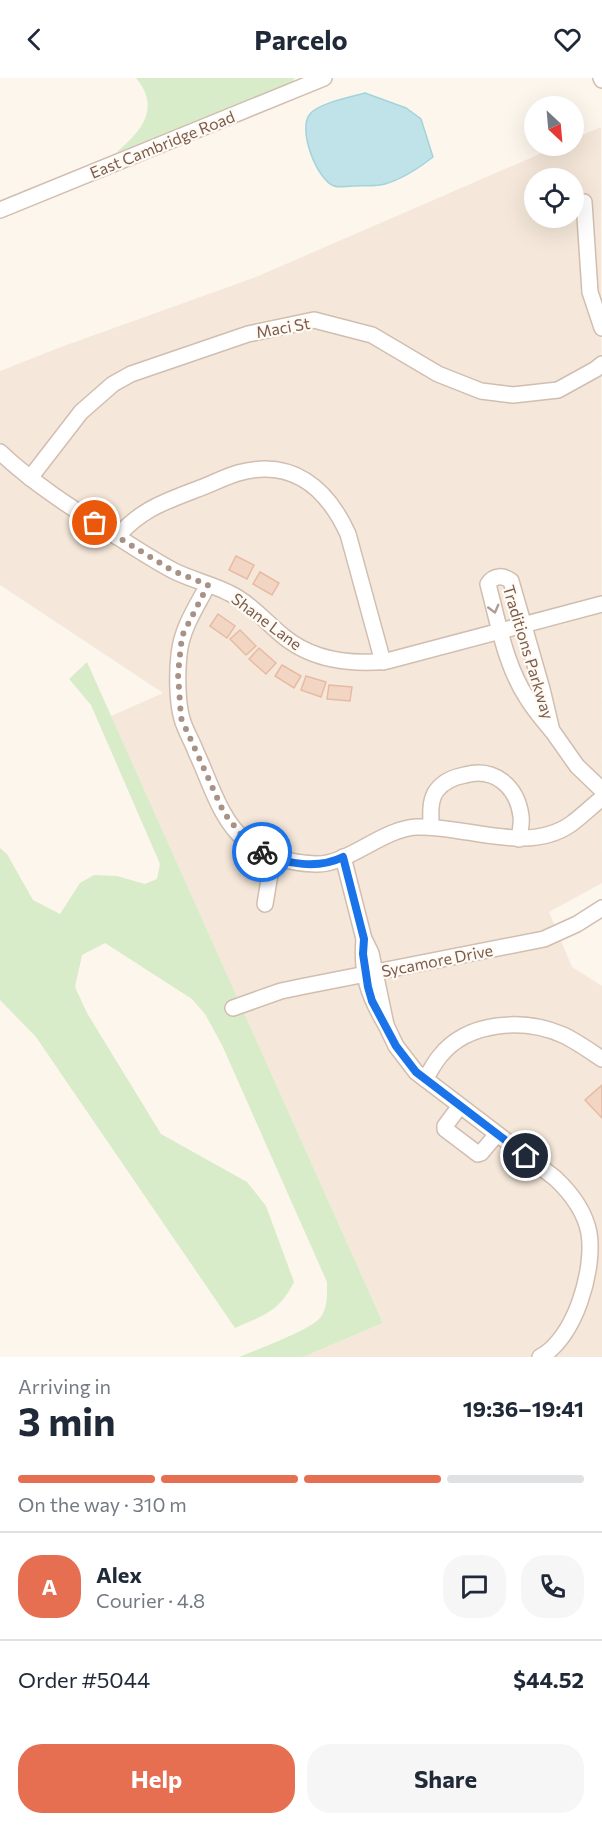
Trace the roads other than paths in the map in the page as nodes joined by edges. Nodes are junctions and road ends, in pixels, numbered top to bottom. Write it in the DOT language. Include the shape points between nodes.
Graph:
graph roads {
  1 [pos="324,78"];
  2 [pos="584,202"];
  3 [pos="0,210"];
  4 [pos="602,328"];
  5 [pos="602,364"];
  6 [pos="0,452"];
  7 [pos="30,478"];
  8 [pos="117,537"];
  9 [pos="208,585"];
  10 [pos="602,604"];
  11 [pos="525,626"];
  12 [pos="501,632"];
  13 [pos="383,662"];
  14 [pos="553,732"];
  15 [pos="602,790"];
  16 [pos="602,798"];
  17 [pos="431,827"];
  18 [pos="519,839"];
  19 [pos="273,856"];
  20 [pos="343,857"];
  21 [pos="265,904"];
  22 [pos="602,908"];
  23 [pos="370,973"];
  24 [pos="233,1008"];
  25 [pos="602,1059"];
  26 [pos="425,1079"];
  27 [pos="460,1106"];
  28 [pos="497,1134"];
  29 [pos="545,1356"];
  1 -- 3 [label="street, East Cambridge Road"];
  2 -- 4 [label="street" via="590,292"];
  5 -- 7 [label="street, Maci St" via="558,390 513,395 481,391 438,374 372,335 314,320 248,334 113,384 81,412"];
  6 -- 7 [label="street, Shane Lane"];
  7 -- 8 [label="street, Shane Lane"];
  8 -- 9 [label="street, Shane Lane" via="173,571"];
  8 -- 13 [label="street" via="152,507 230,476 266,470 298,476 321,491 348,534"];
  9 -- 13 [label="street, Shane Lane" via="251,606 288,640 308,651 347,662"];
  9 -- 19 [label="street" via="182,636 178,674 181,718 224,813 247,842"];
  10 -- 11 [label="street, Shane Lane"];
  11 -- 12 [label="street, Shane Lane"];
  11 -- 12 [label="street, Traditions Parkway, one-way" via="511,581 499,576 488,584"];
  11 -- 14 [label="street, Traditions Parkway"];
  12 -- 13 [label="street, Shane Lane"];
  12 -- 14 [label="street, Traditions Parkway" via="526,698"];
  14 -- 15 [label="street, Traditions Parkway" via="577,766"];
  16 -- 18 [label="street" via="570,825 549,835"];
  17 -- 18 [label="street"];
  17 -- 18 [label="street" via="436,791 447,781 480,772 506,784 513,795 521,818"];
  17 -- 20 [label="street" via="399,831"];
  19 -- 20 [label="street" via="318,865"];
  19 -- 21 [label="street"];
  20 -- 23 [label="street"];
  22 -- 23 [label="street, Sycamore Drive" via="544,939"];
  23 -- 24 [label="street, Sycamore Drive" via="280,991"];
  23 -- 26 [label="street" via="372,1001 396,1046"];
  25 -- 26 [label="street" via="563,1035 523,1024 497,1026 454,1042 439,1056"];
  26 -- 27 [label="street"];
  27 -- 28 [label="street"];
  27 -- 28 [label="street" via="445,1129 461,1142 478,1154"];
  28 -- 29 [label="street" via="567,1189 588,1231 588,1277 577,1311"];
}
